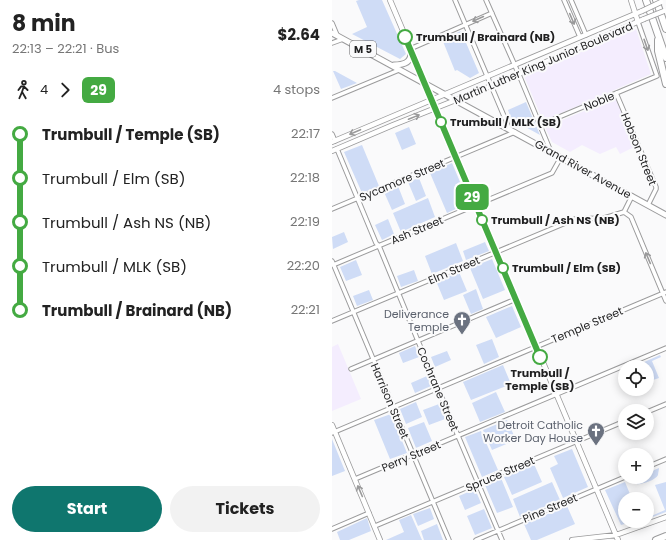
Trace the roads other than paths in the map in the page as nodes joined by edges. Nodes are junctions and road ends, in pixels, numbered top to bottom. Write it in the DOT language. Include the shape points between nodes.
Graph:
graph roads {
  1 [pos="390,0"];
  2 [pos="454,0"];
  3 [pos="486,0"];
  4 [pos="564,0"];
  5 [pos="571,0"];
  6 [pos="631,0"];
  7 [pos="646,0"];
  8 [pos="661,1"];
  9 [pos="665,10"];
  10 [pos="492,13"];
  11 [pos="635,14"];
  12 [pos="638,22"];
  13 [pos="332,23"];
  14 [pos="465,25"];
  15 [pos="666,29"];
  16 [pos="334,34"];
  17 [pos="586,35"];
  18 [pos="659,36"];
  19 [pos="580,37"];
  20 [pos="343,39"];
  21 [pos="332,43"];
  22 [pos="552,49"];
  23 [pos="411,51"];
  24 [pos="556,58"];
  25 [pos="666,58"];
  26 [pos="515,65"];
  27 [pos="393,66"];
  28 [pos="400,69"];
  29 [pos="518,74"];
  30 [pos="487,76"];
  31 [pos="424,83"];
  32 [pos="666,84"];
  33 [pos="491,86"];
  34 [pos="616,93"];
  35 [pos="445,94"];
  36 [pos="332,98"];
  37 [pos="431,100"];
  38 [pos="456,100"];
  39 [pos="435,108"];
  40 [pos="388,118"];
  41 [pos="371,125"];
  42 [pos="393,125"];
  43 [pos="540,125"];
  44 [pos="509,128"];
  45 [pos="377,132"];
  46 [pos="516,132"];
  47 [pos="332,134"];
  48 [pos="333,141"];
  49 [pos="334,150"];
  50 [pos="551,152"];
  51 [pos="456,157"];
  52 [pos="562,157"];
  53 [pos="632,196"];
  54 [pos="357,199"];
  55 [pos="476,204"];
  56 [pos="648,205"];
  57 [pos="332,209"];
  58 [pos="624,212"];
  59 [pos="666,215"];
  60 [pos="379,246"];
  61 [pos="496,252"];
  62 [pos="333,264"];
  63 [pos="399,293"];
  64 [pos="664,293"];
  65 [pos="516,299"];
  66 [pos="666,301"];
  67 [pos="354,312"];
  68 [pos="332,321"];
  69 [pos="418,341"];
  70 [pos="536,347"];
  71 [pos="666,348"];
  72 [pos="373,360"];
  73 [pos="351,369"];
  74 [pos="438,388"];
  75 [pos="556,394"];
  76 [pos="666,404"];
  77 [pos="393,407"];
  78 [pos="654,409"];
  79 [pos="618,424"];
  80 [pos="332,425"];
  81 [pos="333,433"];
  82 [pos="458,436"];
  83 [pos="576,442"];
  84 [pos="413,454"];
  85 [pos="666,459"];
  86 [pos="654,464"];
  87 [pos="355,479"];
  88 [pos="618,480"];
  89 [pos="478,483"];
  90 [pos="596,489"];
  91 [pos="433,502"];
  92 [pos="369,513"];
  93 [pos="666,517"];
  94 [pos="375,526"];
  95 [pos="332,529"];
  96 [pos="498,531"];
  97 [pos="616,534"];
  98 [pos="666,536"];
  99 [pos="380,540"];
  100 [pos="449,540"];
  101 [pos="476,540"];
  102 [pos="502,540"];
  103 [pos="572,540"];
  104 [pos="618,540"];
  105 [pos="656,540"];
  1 -- 23 [label="street"];
  2 -- 14 [label="street"];
  3 -- 10 [label="street"];
  4 -- 19 [label="street, one-way"];
  5 -- 17 [label="street"];
  6 -- 11 [label="street"];
  7 -- 18 [label="highway"];
  8 -- 11 [label="street, Martin Luther King Junior Boulevard, bridge"];
  8 -- 15 [label="highway"];
  9 -- 12 [label="street, Martin Luther King Junior Boulevard, bridge"];
  10 -- 14 [label="street, one-way"];
  10 -- 26 [label="street"];
  11 -- 12 [label="street"];
  11 -- 17 [label="street, Martin Luther King Junior Boulevard"];
  12 -- 24 [label="street, Martin Luther King Junior Boulevard"];
  12 -- 34 [label="street, Noble, one-way" via="657,76"];
  13 -- 16 [label="street"];
  14 -- 23 [label="street"];
  14 -- 30 [label="street"];
  16 -- 20 [label="main road, Grand River Avenue / M 5"];
  17 -- 19 [label="street, Martin Luther King Junior Boulevard"];
  18 -- 25 [label="highway"];
  18 -- 32 [label="highway" via="658,51"];
  19 -- 22 [label="street, Martin Luther King Junior Boulevard"];
  20 -- 21 [label="street"];
  20 -- 27 [label="main road, Grand River Avenue / M 5"];
  22 -- 24 [label="street"];
  22 -- 26 [label="street, Martin Luther King Junior Boulevard"];
  23 -- 27 [label="main road" via="411,57 407,62"];
  23 -- 31 [label="street"];
  24 -- 29 [label="street, Martin Luther King Junior Boulevard"];
  26 -- 29 [label="street"];
  26 -- 30 [label="street, Martin Luther King Junior Boulevard"];
  27 -- 28 [label="main road, Grand River Avenue / M 5"];
  28 -- 31 [label="main road, Grand River Avenue / M 5"];
  28 -- 36 [label="street"];
  29 -- 33 [label="street, Martin Luther King Junior Boulevard"];
  29 -- 43 [label="street"];
  30 -- 33 [label="street"];
  30 -- 35 [label="street, Martin Luther King Junior Boulevard"];
  31 -- 35 [label="main road, Grand River Avenue / M 5"];
  31 -- 37 [label="street"];
  33 -- 38 [label="street, Martin Luther King Junior Boulevard"];
  33 -- 44 [label="street"];
  34 -- 43 [label="street, Noble"];
  34 -- 56 [label="street, Hobson Street" via="656,187"];
  35 -- 37 [label="street, Martin Luther King Junior Boulevard"];
  35 -- 38 [label="main road, Grand River Avenue / M 5"];
  37 -- 39 [label="street"];
  37 -- 40 [label="street, Martin Luther King Junior Boulevard"];
  38 -- 39 [label="street, Martin Luther King Junior Boulevard"];
  38 -- 44 [label="main road, Grand River Avenue / M 5"];
  42 -- 39 [label="street, Martin Luther King Junior Boulevard, one-way"];
  39 -- 51 [label="street"];
  40 -- 41 [label="street, Martin Luther King Junior Boulevard"];
  40 -- 42 [label="street" via="387,126"];
  41 -- 45 [label="street" via="379,126"];
  41 -- 48 [label="street, Martin Luther King Junior Boulevard, one-way"];
  42 -- 45 [label="street, Martin Luther King Junior Boulevard"];
  43 -- 50 [label="street"];
  44 -- 46 [label="main road, Grand River Avenue / M 5"];
  45 -- 49 [label="street, Martin Luther King Junior Boulevard"];
  46 -- 50 [label="main road, Grand River Avenue / M 5"];
  46 -- 51 [label="street, Sycamore Street"];
  47 -- 48 [label="street"];
  49 -- 54 [label="street, Cochrane Street"];
  50 -- 52 [label="main road, Grand River Avenue / M 5"];
  51 -- 54 [label="street, Sycamore Street"];
  51 -- 55 [label="street"];
  52 -- 53 [label="main road, Grand River Avenue / M 5"];
  52 -- 55 [label="street, Ash Street" via="552,173"];
  53 -- 56 [label="main road, Grand River Avenue / M 5"];
  53 -- 58 [label="street"];
  54 -- 57 [label="street, Sycamore Street"];
  54 -- 60 [label="street, Cochrane Street"];
  55 -- 60 [label="street, Ash Street"];
  55 -- 61 [label="street"];
  56 -- 59 [label="main road, Grand River Avenue / M 5"];
  58 -- 61 [label="street, Elm Street" via="604,218 575,219"];
  64 -- 58 [label="street, one-way" via="631,217"];
  60 -- 62 [label="street, Ash Street"];
  60 -- 63 [label="street, Cochrane Street"];
  61 -- 63 [label="street, Elm Street"];
  61 -- 65 [label="street"];
  62 -- 67 [label="street, Harrison Street"];
  63 -- 67 [label="street, Elm Street"];
  63 -- 69 [label="street, Cochrane Street"];
  64 -- 66 [label="street"];
  64 -- 70 [label="street, Temple Street"];
  65 -- 69 [label="street"];
  65 -- 70 [label="street"];
  67 -- 68 [label="street, Elm Street"];
  67 -- 72 [label="street, Harrison Street"];
  69 -- 72 [label="street"];
  69 -- 74 [label="street, Cochrane Street"];
  70 -- 74 [label="street, Temple Street"];
  70 -- 75 [label="street"];
  71 -- 75 [label="street, Perry Street"];
  72 -- 73 [label="street"];
  72 -- 77 [label="street, Harrison Street"];
  74 -- 77 [label="street, Temple Street"];
  74 -- 82 [label="street, Cochrane Street"];
  75 -- 82 [label="street, Perry Street"];
  75 -- 83 [label="street"];
  76 -- 78 [label="street"];
  77 -- 81 [label="street, Temple Street"];
  77 -- 84 [label="street, Harrison Street"];
  79 -- 83 [label="street, Spruce Street"];
  80 -- 81 [label="street"];
  81 -- 87 [label="street"];
  82 -- 84 [label="street, Perry Street"];
  82 -- 89 [label="street, Cochrane Street"];
  83 -- 89 [label="street, Spruce Street"];
  83 -- 90 [label="street"];
  84 -- 87 [label="street, Perry Street"];
  84 -- 91 [label="street, Harrison Street"];
  85 -- 86 [label="street"];
  92 -- 87 [label="street, one-way"];
  88 -- 90 [label="street, Pine Street"];
  89 -- 91 [label="street, Spruce Street"];
  89 -- 96 [label="street, Cochrane Street"];
  90 -- 96 [label="street, Pine Street"];
  90 -- 97 [label="street"];
  91 -- 94 [label="street, Spruce Street"];
  91 -- 100 [label="street, Harrison Street"];
  92 -- 94 [label="street"];
  92 -- 95 [label="street"];
  93 -- 97 [label="street"];
  94 -- 99 [label="street"];
  96 -- 101 [label="street, Pine Street"];
  96 -- 102 [label="street, Cochrane Street"];
  97 -- 103 [label="street"];
  97 -- 104 [label="street"];
  98 -- 105 [label="highway"];
}
